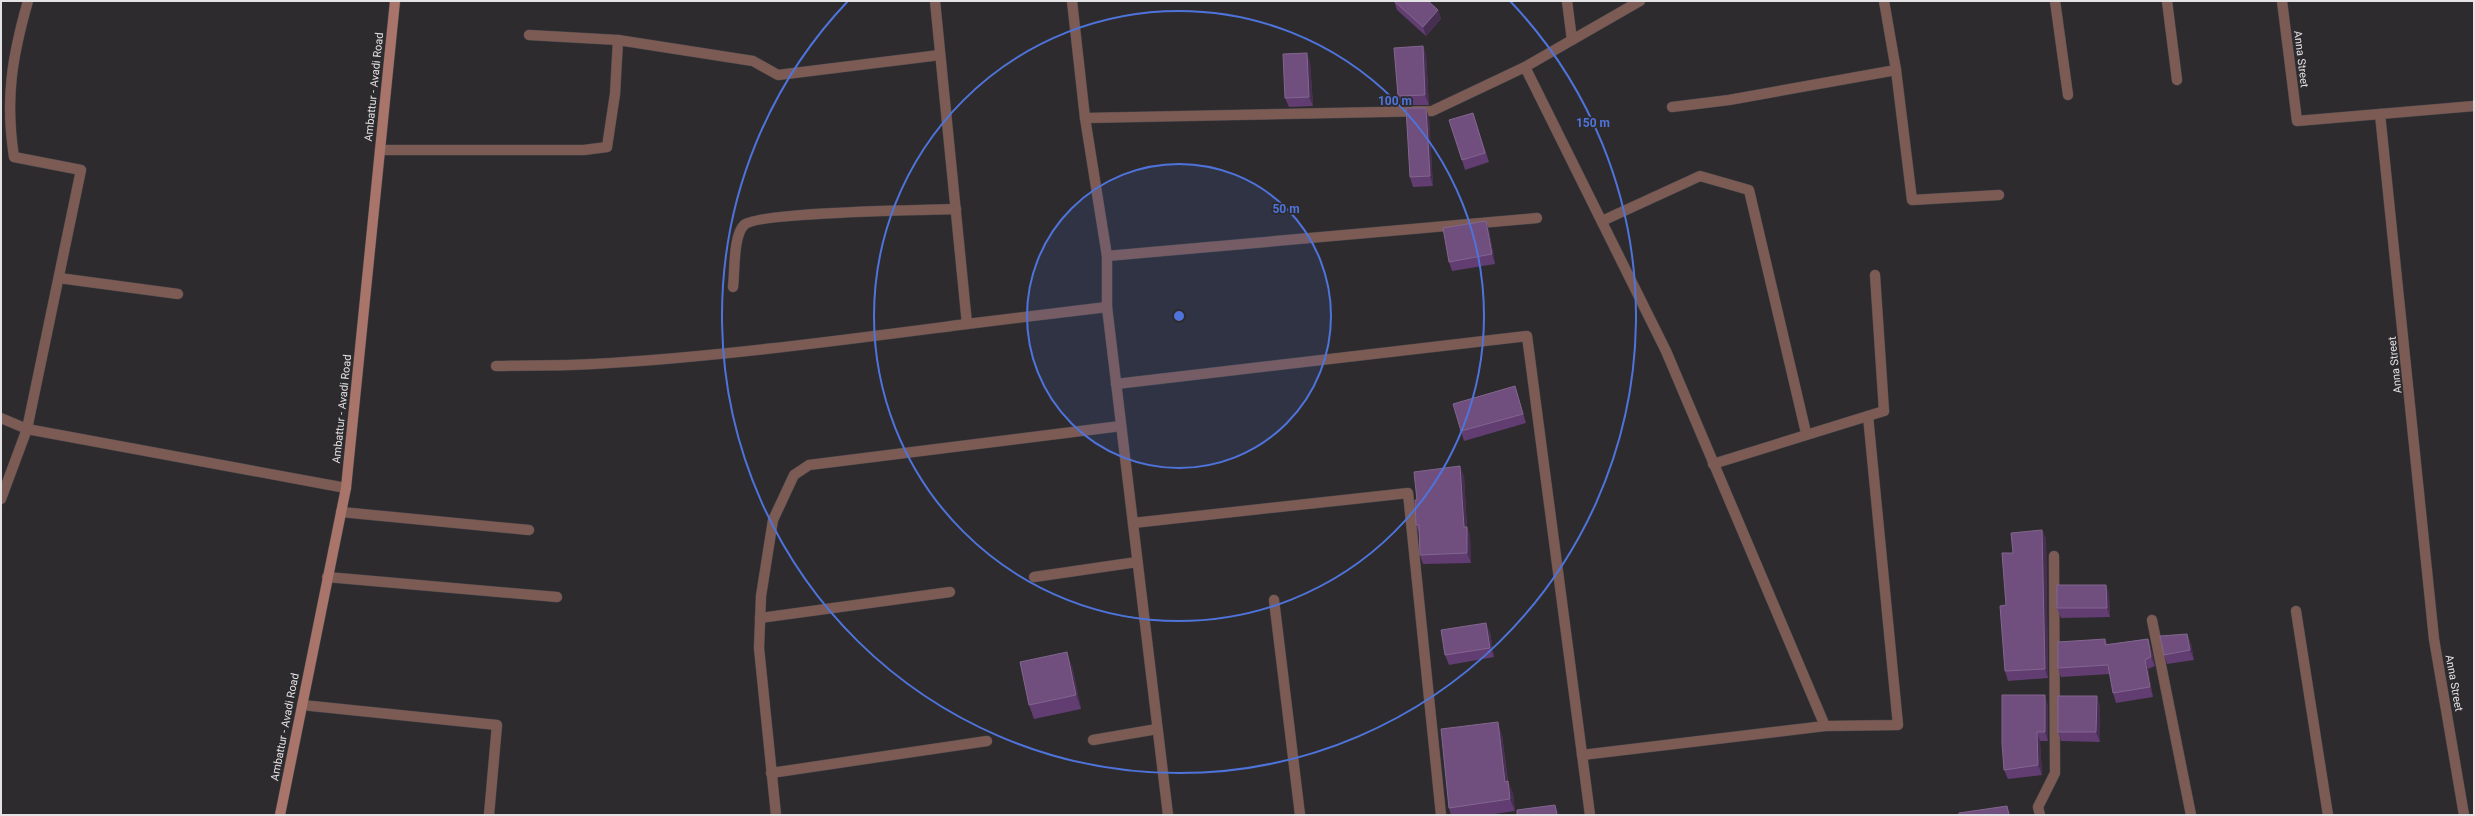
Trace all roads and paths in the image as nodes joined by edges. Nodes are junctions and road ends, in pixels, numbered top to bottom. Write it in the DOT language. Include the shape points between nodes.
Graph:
graph roads {
  1 [pos="28,1"];
  2 [pos="394,1"];
  3 [pos="935,1"];
  4 [pos="1072,1"];
  5 [pos="1567,1"];
  6 [pos="1640,1"];
  7 [pos="1884,1"];
  8 [pos="2055,1"];
  9 [pos="2167,1"];
  10 [pos="2282,1"];
  11 [pos="529,35"];
  12 [pos="618,40"];
  13 [pos="1572,40"];
  14 [pos="940,55"];
  15 [pos="1525,67"];
  16 [pos="1896,70"];
  17 [pos="2177,80"];
  18 [pos="5,91"];
  19 [pos="2068,95"];
  20 [pos="2474,106"];
  21 [pos="1672,107"];
  22 [pos="2380,114"];
  23 [pos="1085,118"];
  24 [pos="380,150"];
  25 [pos="1998,195"];
  26 [pos="956,209"];
  27 [pos="1537,218"];
  28 [pos="1602,221"];
  29 [pos="1107,256"];
  30 [pos="1875,275"];
  31 [pos="59,278"];
  32 [pos="733,287"];
  33 [pos="178,294"];
  34 [pos="1107,307"];
  35 [pos="967,324"];
  36 [pos="496,366"];
  37 [pos="1116,384"];
  38 [pos="1868,416"];
  39 [pos="1,418"];
  40 [pos="1121,426"];
  41 [pos="27,429"];
  42 [pos="1806,433"];
  43 [pos="1713,464"];
  44 [pos="346,488"];
  45 [pos="1,499"];
  46 [pos="341,512"];
  47 [pos="1133,523"];
  48 [pos="529,530"];
  49 [pos="2054,556"];
  50 [pos="1137,562"];
  51 [pos="327,577"];
  52 [pos="1034,577"];
  53 [pos="950,592"];
  54 [pos="557,597"];
  55 [pos="1274,600"];
  56 [pos="2296,611"];
  57 [pos="760,618"];
  58 [pos="2152,620"];
  59 [pos="302,704"];
  60 [pos="1824,726"];
  61 [pos="1158,729"];
  62 [pos="1093,740"];
  63 [pos="987,741"];
  64 [pos="1582,755"];
  65 [pos="772,773"];
  66 [pos="280,815"];
  67 [pos="489,815"];
  68 [pos="776,815"];
  69 [pos="1168,815"];
  70 [pos="1300,815"];
  71 [pos="1441,815"];
  72 [pos="1590,815"];
  73 [pos="2040,815"];
  74 [pos="2191,815"];
  75 [pos="2328,815"];
  76 [pos="2464,815"];
  1 -- 18 [label="street"];
  2 -- 24 [label="street, Ambattur - Avadi Road"];
  3 -- 14 [label="street"];
  4 -- 23 [label="street"];
  5 -- 13 [label="street"];
  6 -- 13 [label="street"];
  7 -- 16 [label="street"];
  8 -- 19 [label="street"];
  9 -- 17 [label="street"];
  10 -- 22 [label="street, Anna Street" via="2297,121"];
  11 -- 12 [label="street"];
  12 -- 14 [label="street" via="754,61 778,75"];
  12 -- 24 [label="street" via="615,94 606,147 584,150"];
  13 -- 15 [label="street"];
  14 -- 26 [label="street"];
  15 -- 23 [label="street" via="1432,111"];
  15 -- 28 [label="street"];
  16 -- 21 [label="street" via="1729,100"];
  16 -- 25 [label="street" via="1912,200"];
  18 -- 31 [label="street" via="14,157 81,170"];
  20 -- 22 [label="street"];
  22 -- 76 [label="street, Anna Street" via="2434,639"];
  23 -- 29 [label="street"];
  24 -- 44 [label="street, Ambattur - Avadi Road"];
  26 -- 32 [label="street" via="780,216 748,221 742,226 737,237"];
  26 -- 35 [label="street"];
  27 -- 29 [label="street"];
  28 -- 42 [label="street" via="1700,176 1749,190"];
  28 -- 43 [label="street" via="1666,351"];
  29 -- 34 [label="street"];
  30 -- 38 [label="street" via="1884,411"];
  31 -- 33 [label="street"];
  31 -- 41 [label="street"];
  34 -- 35 [label="street"];
  34 -- 37 [label="street"];
  35 -- 36 [label="street" via="821,343 708,354 593,364"];
  37 -- 40 [label="street"];
  37 -- 64 [label="street" via="1527,336"];
  38 -- 42 [label="street"];
  38 -- 60 [label="street" via="1898,725"];
  39 -- 41 [label="street"];
  40 -- 47 [label="street"];
  40 -- 57 [label="street" via="809,465 794,475 773,520"];
  41 -- 44 [label="street"];
  41 -- 45 [label="street"];
  42 -- 43 [label="street"];
  43 -- 60 [label="street"];
  44 -- 46 [label="street, Ambattur - Avadi Road"];
  46 -- 48 [label="street"];
  46 -- 51 [label="street, Ambattur - Avadi Road"];
  47 -- 50 [label="street"];
  47 -- 71 [label="street" via="1408,493"];
  49 -- 73 [label="street" via="2055,773 2038,807"];
  50 -- 52 [label="street"];
  50 -- 61 [label="street"];
  51 -- 54 [label="street"];
  51 -- 59 [label="street, Ambattur - Avadi Road"];
  53 -- 57 [label="street"];
  55 -- 70 [label="street"];
  56 -- 75 [label="street"];
  57 -- 65 [label="street" via="758,648"];
  58 -- 74 [label="street"];
  59 -- 66 [label="street, Ambattur - Avadi Road"];
  59 -- 67 [label="street" via="497,725"];
  60 -- 64 [label="street"];
  61 -- 62 [label="street"];
  61 -- 69 [label="street"];
  63 -- 65 [label="street"];
  64 -- 72 [label="street"];
  65 -- 68 [label="street"];
}
